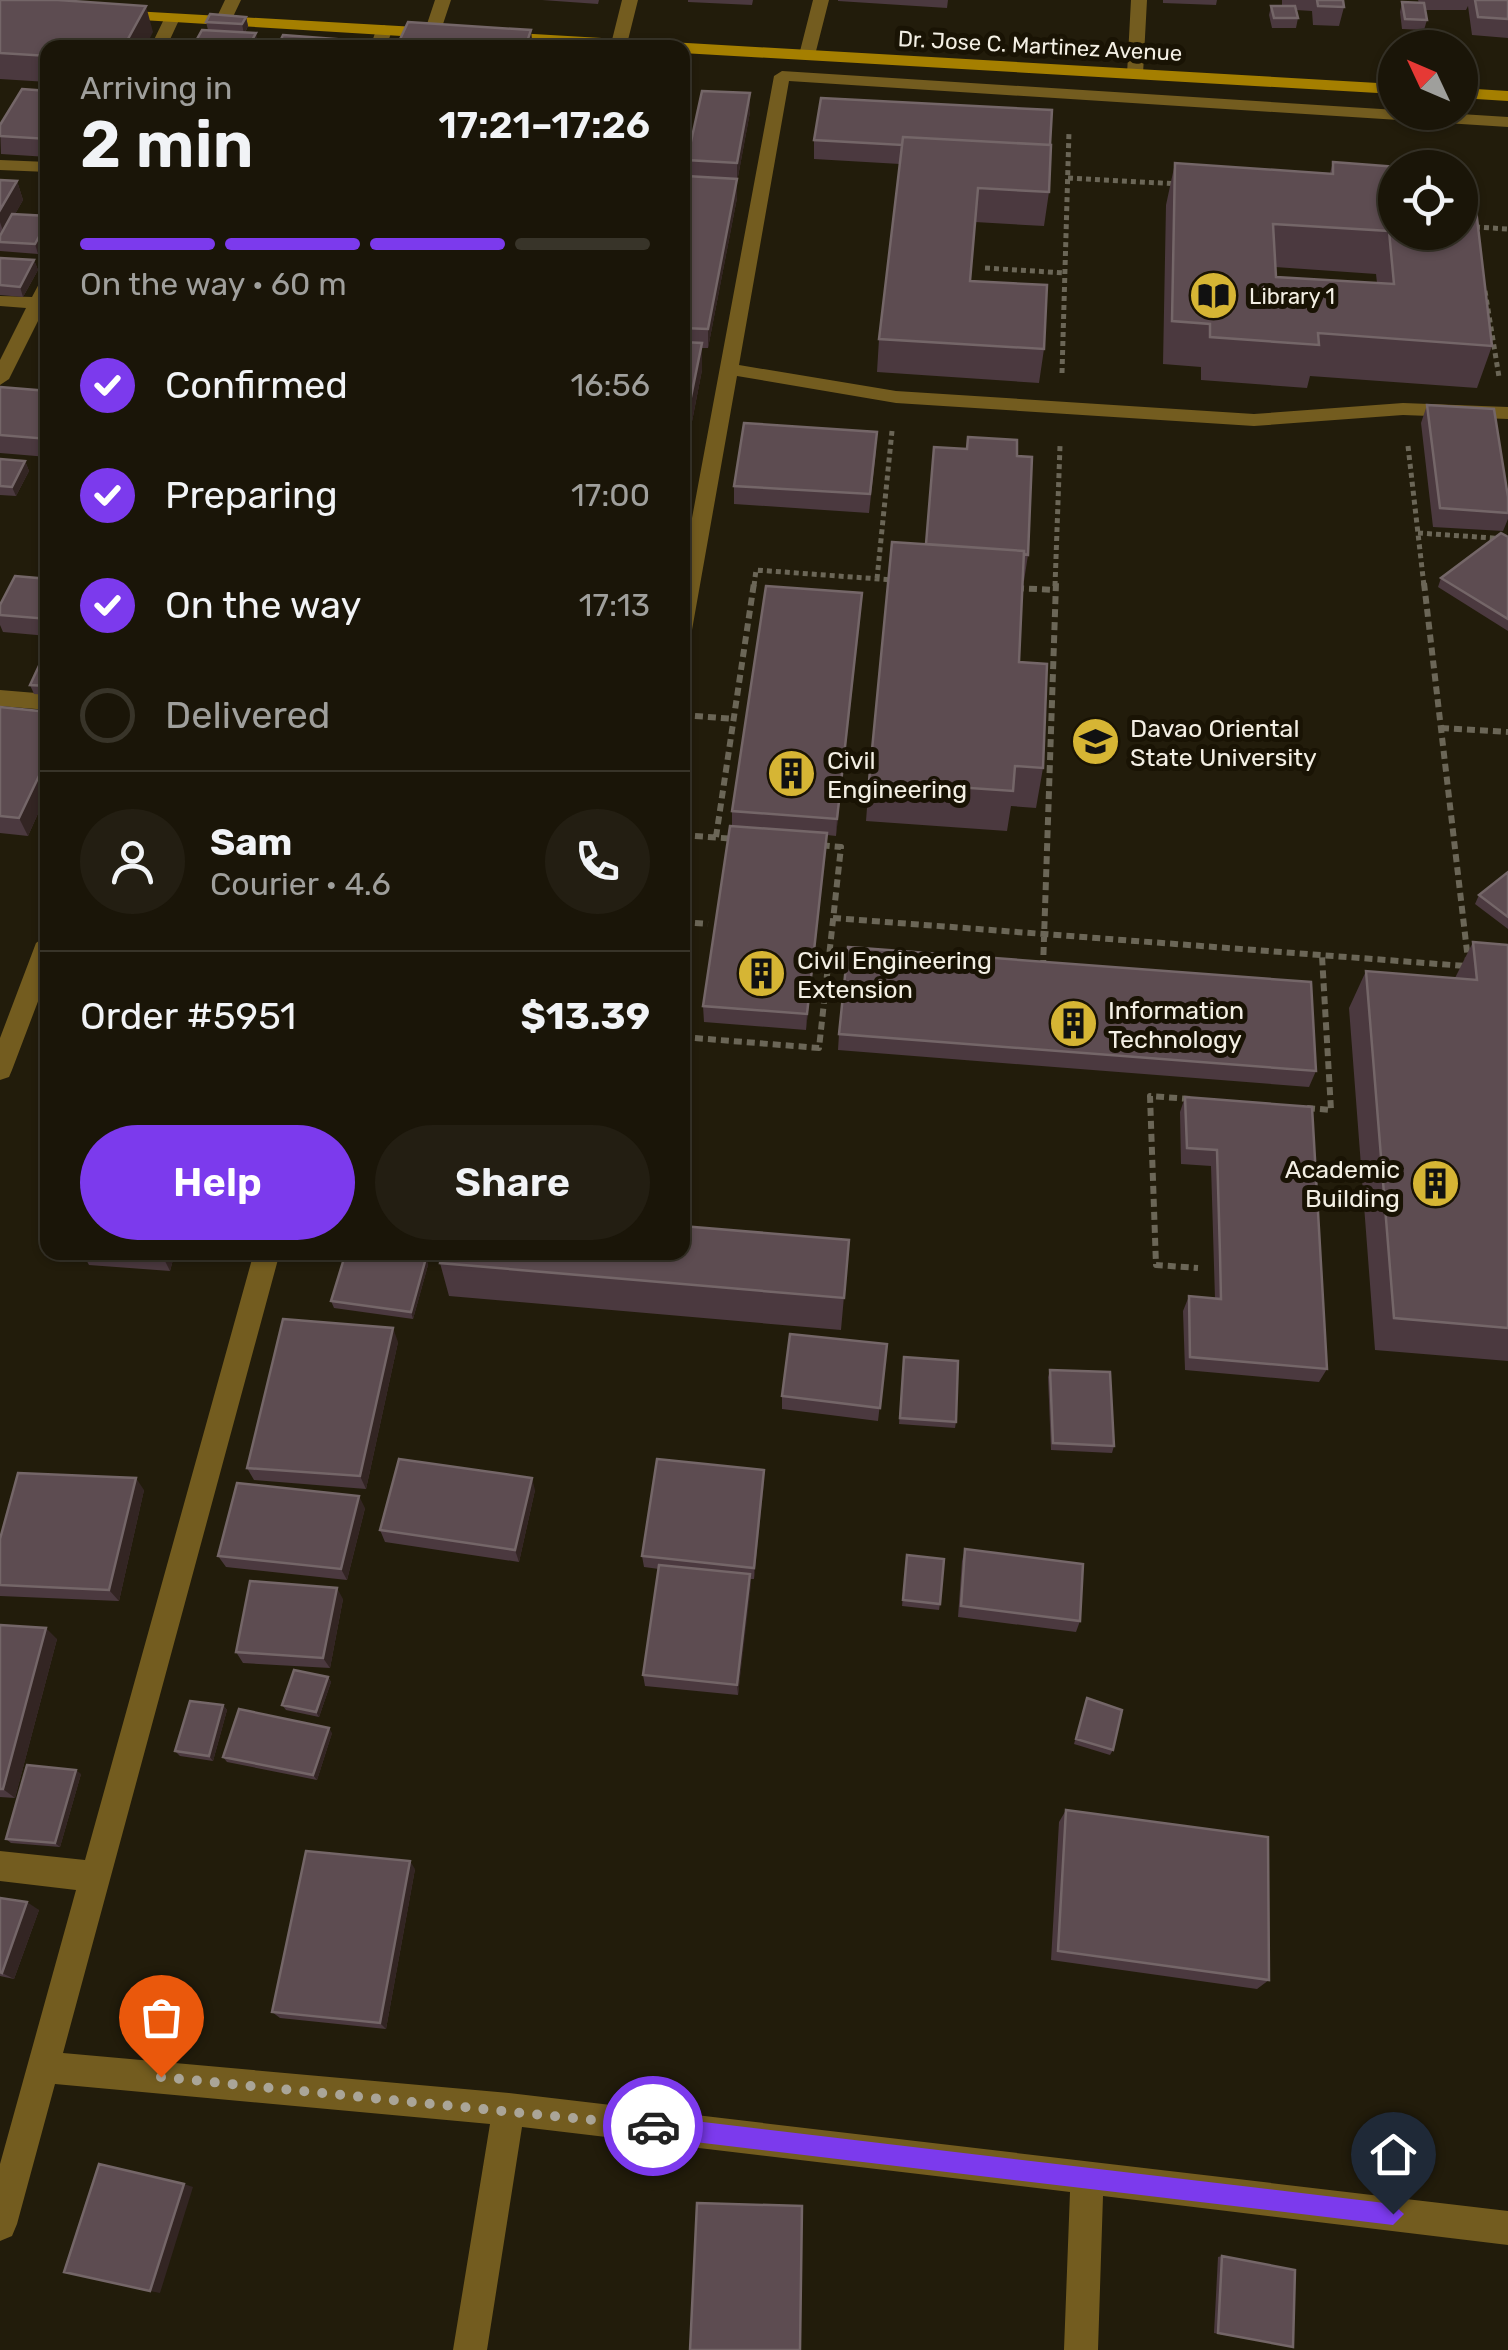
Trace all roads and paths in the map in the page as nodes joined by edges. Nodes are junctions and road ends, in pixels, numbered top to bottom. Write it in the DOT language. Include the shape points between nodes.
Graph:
graph roads {
  1 [pos="233,0"];
  2 [pos="444,0"];
  3 [pos="630,0"];
  4 [pos="821,0"];
  5 [pos="1139,0"];
  6 [pos="92,14"];
  7 [pos="172,18"];
  8 [pos="223,21"];
  9 [pos="384,30"];
  10 [pos="432,33"];
  11 [pos="452,34"];
  12 [pos="472,36"];
  13 [pos="162,40"];
  14 [pos="381,40"];
  15 [pos="524,40"];
  16 [pos="620,40"];
  17 [pos="690,49"];
  18 [pos="807,55"];
  19 [pos="917,62"];
  20 [pos="1135,74"];
  21 [pos="920,85"];
  22 [pos="1378,88"];
  23 [pos="1071,94"];
  24 [pos="1478,94"];
  25 [pos="1508,96"];
  26 [pos="1508,122"];
  27 [pos="0,164"];
  28 [pos="40,166"];
  29 [pos="1068,178"];
  30 [pos="1184,184"];
  31 [pos="1478,227"];
  32 [pos="1508,229"];
  33 [pos="985,268"];
  34 [pos="1065,273"];
  35 [pos="1484,283"];
  36 [pos="40,297"];
  37 [pos="0,301"];
  38 [pos="37,303"];
  39 [pos="729,368"];
  40 [pos="0,379"];
  41 [pos="896,397"];
  42 [pos="1061,408"];
  43 [pos="1404,409"];
  44 [pos="1506,413"];
  45 [pos="1418,533"];
  46 [pos="1508,539"];
  47 [pos="878,579"];
  48 [pos="897,580"];
  49 [pos="690,585"];
  50 [pos="1015,588"];
  51 [pos="1054,590"];
  52 [pos="0,698"];
  53 [pos="40,701"];
  54 [pos="690,716"];
  55 [pos="734,719"];
  56 [pos="1441,728"];
  57 [pos="1508,732"];
  58 [pos="690,836"];
  59 [pos="716,838"];
  60 [pos="751,840"];
  61 [pos="805,844"];
  62 [pos="833,918"];
  63 [pos="690,923"];
  64 [pos="708,924"];
  65 [pos="1043,934"];
  66 [pos="1322,956"];
  67 [pos="40,964"];
  68 [pos="1043,971"];
  69 [pos="690,1038"];
  70 [pos="0,1070"];
  71 [pos="1204,1100"];
  72 [pos="1295,1108"];
  73 [pos="265,1260"];
  74 [pos="1198,1268"];
  75 [pos="0,1866"];
  76 [pos="97,1877"];
  77 [pos="45,2066"];
  78 [pos="509,2109"];
  79 [pos="1087,2178"];
  80 [pos="0,2224"];
  81 [pos="1508,2228"];
  82 [pos="470,2350"];
  83 [pos="1081,2350"];
  1 -- 8 [label="street"];
  2 -- 10 [label="street"];
  3 -- 16 [label="street"];
  4 -- 18 [label="street"];
  5 -- 20 [label="street"];
  6 -- 7 [label="street"];
  7 -- 8 [label="street"];
  7 -- 13 [label="street"];
  8 -- 9 [label="street"];
  9 -- 10 [label="street"];
  9 -- 14 [label="street"];
  10 -- 11 [label="street"];
  12 -- 15 [label="street, Dr. Jose C. Martinez Avenue"];
  17 -- 18 [label="street, Dr. Jose C. Martinez Avenue"];
  18 -- 19 [label="street, Dr. Jose C. Martinez Avenue"];
  19 -- 20 [label="street, Dr. Jose C. Martinez Avenue"];
  19 -- 21 [label="street"];
  20 -- 22 [label="street, Dr. Jose C. Martinez Avenue"];
  21 -- 23 [label="street"];
  21 -- 39 [label="street" via="782,76"];
  23 -- 26 [label="street"];
  23 -- 29 [label="path"];
  24 -- 25 [label="street"];
  27 -- 28 [label="street"];
  29 -- 30 [label="path"];
  29 -- 34 [label="path"];
  31 -- 32 [label="path"];
  33 -- 34 [label="path"];
  34 -- 42 [label="path"];
  35 -- 44 [label="path"];
  36 -- 38 [label="street"];
  37 -- 38 [label="street"];
  38 -- 40 [label="street"];
  39 -- 41 [label="street"];
  39 -- 49 [label="street"];
  41 -- 42 [label="street"];
  41 -- 47 [label="path"];
  42 -- 43 [label="street" via="1254,420"];
  42 -- 51 [label="path"];
  43 -- 44 [label="street"];
  43 -- 45 [label="path"];
  45 -- 46 [label="path"];
  45 -- 56 [label="path"];
  47 -- 48 [label="path"];
  47 -- 55 [label="path" via="756,570"];
  50 -- 51 [label="path"];
  51 -- 65 [label="path"];
  52 -- 53 [label="street"];
  54 -- 55 [label="path"];
  55 -- 59 [label="path"];
  56 -- 57 [label="path"];
  56 -- 66 [label="path" via="1468,966"];
  58 -- 59 [label="path"];
  59 -- 60 [label="path"];
  61 -- 62 [label="path" via="841,847"];
  62 -- 65 [label="path"];
  62 -- 69 [label="path" via="819,1048"];
  63 -- 64 [label="path"];
  65 -- 66 [label="path"];
  65 -- 68 [label="path"];
  66 -- 72 [label="path" via="1331,1110"];
  67 -- 70 [label="street"];
  71 -- 74 [label="path" via="1150,1096 1156,1265"];
  73 -- 76 [label="street"];
  75 -- 76 [label="street"];
  76 -- 77 [label="street"];
  77 -- 78 [label="street"];
  77 -- 80 [label="street"];
  78 -- 79 [label="street"];
  78 -- 82 [label="street"];
  79 -- 81 [label="street"];
  79 -- 83 [label="street"];
}
